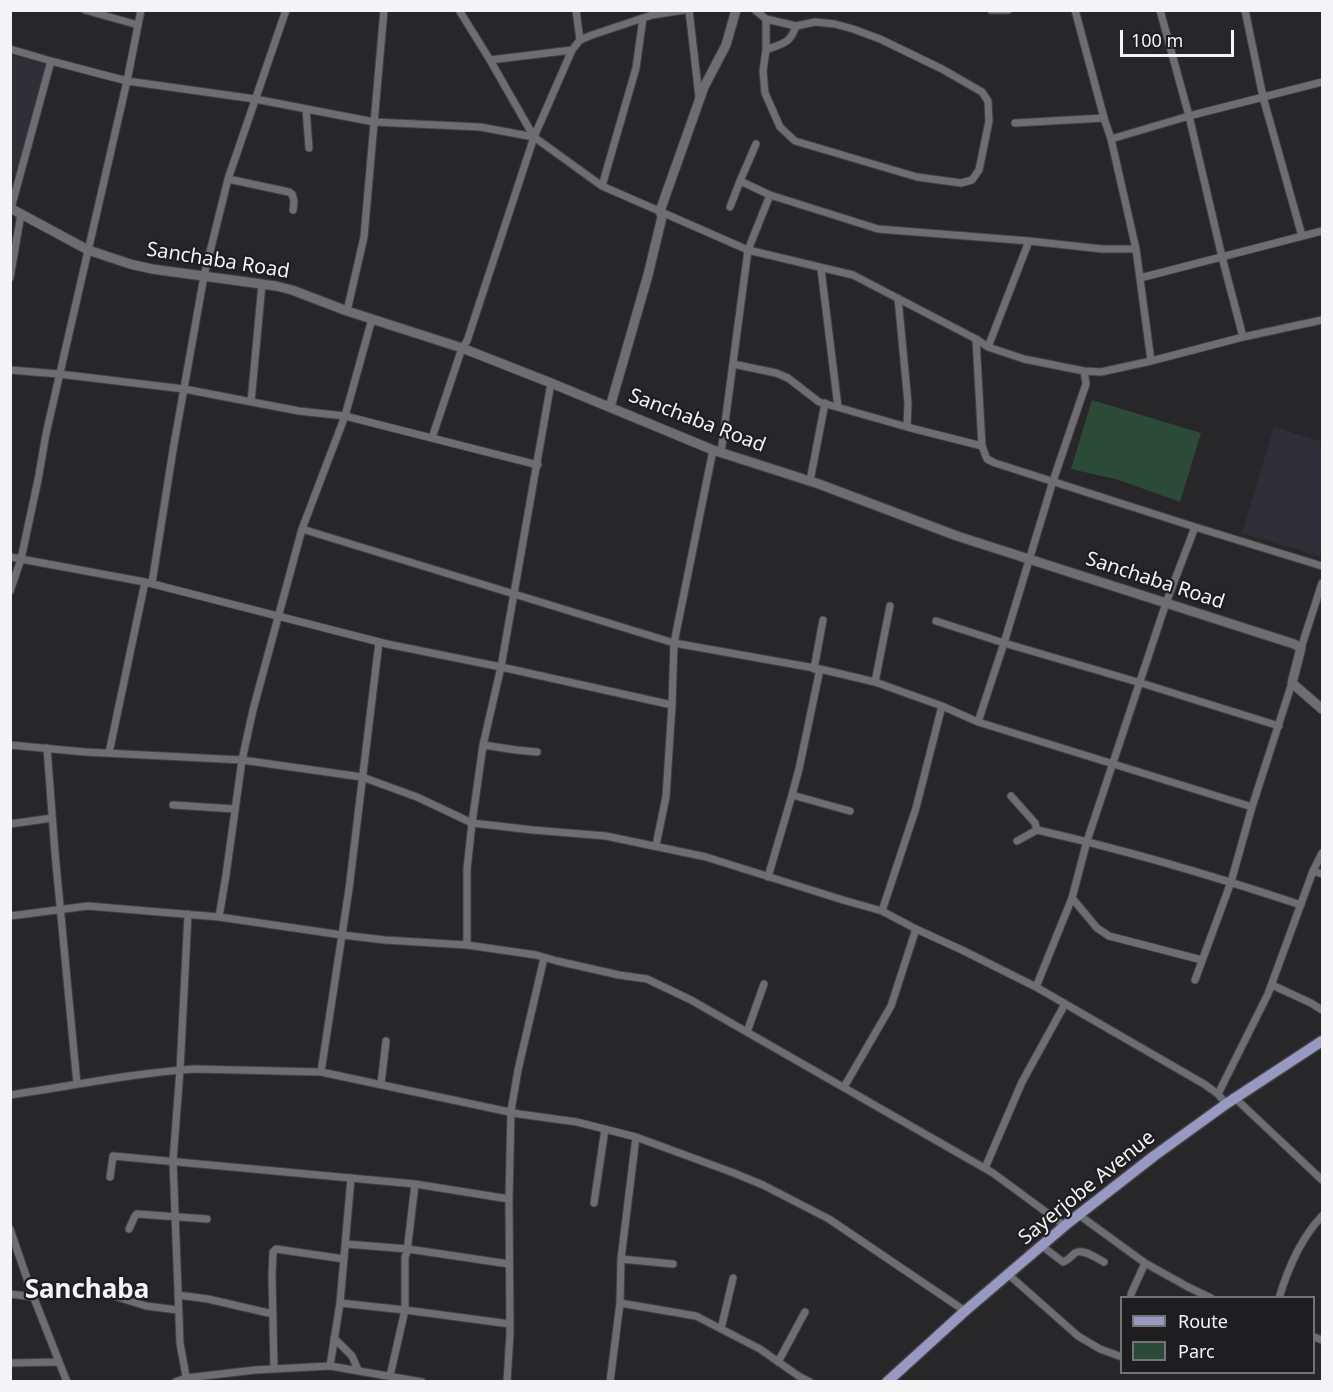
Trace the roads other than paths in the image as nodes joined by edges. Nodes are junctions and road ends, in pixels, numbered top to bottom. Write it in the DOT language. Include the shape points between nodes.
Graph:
graph roads {
  1 [pos="85,10"];
  2 [pos="141,10"];
  3 [pos="286,10"];
  4 [pos="459,10"];
  5 [pos="576,10"];
  6 [pos="684,10"];
  7 [pos="689,10"];
  8 [pos="736,10"];
  9 [pos="755,10"];
  10 [pos="992,10"];
  11 [pos="1008,10"];
  12 [pos="1075,10"];
  13 [pos="1160,10"];
  14 [pos="1245,10"];
  15 [pos="382,11"];
  16 [pos="643,18"];
  17 [pos="766,19"];
  18 [pos="138,25"];
  19 [pos="796,26"];
  20 [pos="580,40"];
  21 [pos="10,49"];
  22 [pos="572,50"];
  23 [pos="766,50"];
  24 [pos="490,60"];
  25 [pos="51,61"];
  26 [pos="127,81"];
  27 [pos="1323,82"];
  28 [pos="1263,97"];
  29 [pos="255,99"];
  30 [pos="699,100"];
  31 [pos="306,109"];
  32 [pos="1188,116"];
  33 [pos="1104,118"];
  34 [pos="374,122"];
  35 [pos="1015,123"];
  36 [pos="534,137"];
  37 [pos="1112,139"];
  38 [pos="756,144"];
  39 [pos="309,148"];
  40 [pos="228,179"];
  41 [pos="740,181"];
  42 [pos="602,186"];
  43 [pos="770,195"];
  44 [pos="730,207"];
  45 [pos="11,208"];
  46 [pos="293,210"];
  47 [pos="660,211"];
  48 [pos="21,214"];
  49 [pos="1323,231"];
  50 [pos="1302,237"];
  51 [pos="1029,241"];
  52 [pos="1136,249"];
  53 [pos="88,250"];
  54 [pos="748,250"];
  55 [pos="1222,257"];
  56 [pos="821,268"];
  57 [pos="204,276"];
  58 [pos="10,278"];
  59 [pos="1140,278"];
  60 [pos="262,284"];
  61 [pos="898,298"];
  62 [pos="347,311"];
  63 [pos="372,319"];
  64 [pos="1323,320"];
  65 [pos="1243,337"];
  66 [pos="976,339"];
  67 [pos="988,347"];
  68 [pos="462,348"];
  69 [pos="1151,361"];
  70 [pos="733,364"];
  71 [pos="10,370"];
  72 [pos="1084,371"];
  73 [pos="59,374"];
  74 [pos="551,382"];
  75 [pos="184,389"];
  76 [pos="251,402"];
  77 [pos="825,403"];
  78 [pos="610,406"];
  79 [pos="838,406"];
  80 [pos="345,416"];
  81 [pos="907,427"];
  82 [pos="432,438"];
  83 [pos="982,446"];
  84 [pos="717,451"];
  85 [pos="538,465"];
  86 [pos="810,481"];
  87 [pos="1053,482"];
  88 [pos="1195,527"];
  89 [pos="302,529"];
  90 [pos="10,557"];
  91 [pos="21,559"];
  92 [pos="1029,560"];
  93 [pos="1323,566"];
  94 [pos="148,583"];
  95 [pos="1323,583"];
  96 [pos="10,591"];
  97 [pos="514,595"];
  98 [pos="1166,603"];
  99 [pos="890,606"];
  100 [pos="278,615"];
  101 [pos="823,620"];
  102 [pos="936,621"];
  103 [pos="379,642"];
  104 [pos="674,643"];
  105 [pos="1004,644"];
  106 [pos="1301,648"];
  107 [pos="501,667"];
  108 [pos="817,669"];
  109 [pos="875,682"];
  110 [pos="1141,683"];
  111 [pos="1292,683"];
  112 [pos="672,705"];
  113 [pos="942,706"];
  114 [pos="1323,709"];
  115 [pos="978,722"];
  116 [pos="1279,726"];
  117 [pos="10,745"];
  118 [pos="483,745"];
  119 [pos="47,748"];
  120 [pos="537,752"];
  121 [pos="109,753"];
  122 [pos="242,760"];
  123 [pos="1113,764"];
  124 [pos="362,777"];
  125 [pos="792,795"];
  126 [pos="1011,796"];
  127 [pos="173,805"];
  128 [pos="1252,807"];
  129 [pos="235,809"];
  130 [pos="850,811"];
  131 [pos="52,818"];
  132 [pos="472,823"];
  133 [pos="10,824"];
  134 [pos="1037,830"];
  135 [pos="1017,841"];
  136 [pos="1088,841"];
  137 [pos="656,845"];
  138 [pos="1323,853"];
  139 [pos="1313,871"];
  140 [pos="1323,874"];
  141 [pos="768,877"];
  142 [pos="1231,882"];
  143 [pos="1072,898"];
  144 [pos="1301,905"];
  145 [pos="60,909"];
  146 [pos="882,911"];
  147 [pos="188,914"];
  148 [pos="10,916"];
  149 [pos="219,917"];
  150 [pos="916,929"];
  151 [pos="342,935"];
  152 [pos="467,945"];
  153 [pos="544,958"];
  154 [pos="1202,960"];
  155 [pos="1195,980"];
  156 [pos="764,984"];
  157 [pos="1272,985"];
  158 [pos="1036,987"];
  159 [pos="1065,1004"];
  160 [pos="1323,1010"];
  161 [pos="747,1032"];
  162 [pos="386,1041"];
  163 [pos="1323,1041"];
  164 [pos="180,1070"];
  165 [pos="321,1072"];
  166 [pos="77,1084"];
  167 [pos="381,1084"];
  168 [pos="844,1087"];
  169 [pos="1218,1094"];
  170 [pos="10,1095"];
  171 [pos="1230,1101"];
  172 [pos="511,1112"];
  173 [pos="605,1129"];
  174 [pos="636,1137"];
  175 [pos="172,1161"];
  176 [pos="985,1168"];
  177 [pos="110,1177"];
  178 [pos="351,1178"];
  179 [pos="1323,1180"];
  180 [pos="415,1185"];
  181 [pos="509,1199"];
  182 [pos="594,1203"];
  183 [pos="1079,1215"];
  184 [pos="1323,1216"];
  185 [pos="175,1218"];
  186 [pos="207,1219"];
  187 [pos="1065,1226"];
  188 [pos="10,1229"];
  189 [pos="129,1229"];
  190 [pos="345,1244"];
  191 [pos="1042,1246"];
  192 [pos="408,1249"];
  193 [pos="621,1258"];
  194 [pos="344,1259"];
  195 [pos="1104,1262"];
  196 [pos="673,1263"];
  197 [pos="1145,1263"];
  198 [pos="509,1264"];
  199 [pos="1009,1275"];
  200 [pos="732,1278"];
  201 [pos="10,1294"];
  202 [pos="1131,1294"];
  203 [pos="111,1295"];
  204 [pos="178,1295"];
  205 [pos="1207,1296"];
  206 [pos="1280,1296"];
  207 [pos="34,1297"];
  208 [pos="340,1303"];
  209 [pos="620,1303"];
  210 [pos="178,1310"];
  211 [pos="405,1310"];
  212 [pos="965,1311"];
  213 [pos="805,1312"];
  214 [pos="273,1314"];
  215 [pos="510,1324"];
  216 [pos="721,1329"];
  217 [pos="334,1338"];
  218 [pos="1120,1356"];
  219 [pos="59,1362"];
  220 [pos="778,1362"];
  221 [pos="10,1363"];
  222 [pos="330,1366"];
  223 [pos="274,1369"];
  224 [pos="358,1370"];
  225 [pos="390,1376"];
  226 [pos="187,1380"];
  227 [pos="412,1380"];
  228 [pos="67,1382"];
  229 [pos="174,1382"];
  230 [pos="422,1382"];
  231 [pos="507,1382"];
  232 [pos="610,1382"];
  233 [pos="810,1382"];
  234 [pos="887,1382"];
  1 -- 18 [label="street"];
  2 -- 18 [label="street"];
  3 -- 29 [label="street"];
  4 -- 24 [label="street"];
  5 -- 20 [label="street"];
  6 -- 16 [label="street"];
  7 -- 30 [label="street"];
  8 -- 30 [label="street" via="726,45"];
  9 -- 17 [label="street"];
  10 -- 11 [label="street"];
  12 -- 33 [label="street"];
  13 -- 32 [label="street"];
  14 -- 28 [label="street"];
  15 -- 34 [label="street"];
  16 -- 20 [label="street"];
  16 -- 42 [label="street" via="636,68"];
  17 -- 19 [label="street"];
  17 -- 23 [label="street"];
  18 -- 26 [label="street"];
  19 -- 23 [label="street" via="789,41"];
  19 -- 23 [label="street" via="815,22 853,29 942,69 982,92 988,101 989,121 979,170 972,180 961,183 917,177 795,141 780,127 765,93"];
  20 -- 22 [label="street"];
  21 -- 25 [label="street"];
  22 -- 24 [label="street"];
  22 -- 36 [label="street"];
  24 -- 36 [label="street"];
  25 -- 26 [label="street"];
  25 -- 45 [label="street"];
  26 -- 29 [label="street"];
  26 -- 53 [label="street"];
  27 -- 28 [label="street"];
  28 -- 32 [label="street"];
  28 -- 50 [label="street"];
  29 -- 31 [label="street"];
  29 -- 40 [label="street"];
  30 -- 47 [label="street"];
  31 -- 34 [label="street"];
  31 -- 39 [label="street"];
  32 -- 37 [label="street"];
  32 -- 55 [label="street"];
  33 -- 35 [label="street"];
  33 -- 37 [label="street"];
  34 -- 36 [label="street" via="480,127"];
  34 -- 62 [label="street" via="364,237"];
  36 -- 42 [label="street"];
  36 -- 68 [label="street"];
  37 -- 52 [label="street"];
  38 -- 41 [label="street"];
  40 -- 46 [label="street" via="289,192"];
  40 -- 57 [label="street"];
  41 -- 43 [label="street"];
  41 -- 44 [label="street"];
  42 -- 47 [label="street"];
  43 -- 51 [label="street" via="878,229"];
  43 -- 54 [label="street"];
  45 -- 48 [label="street, Sanchaba Road"];
  47 -- 54 [label="street"];
  47 -- 78 [label="street" via="662,217 648,275"];
  48 -- 53 [label="street, Sanchaba Road"];
  48 -- 58 [label="street"];
  49 -- 50 [label="street"];
  50 -- 55 [label="street"];
  51 -- 52 [label="street"];
  51 -- 67 [label="street"];
  52 -- 59 [label="street"];
  53 -- 57 [label="street, Sanchaba Road" via="130,264"];
  53 -- 73 [label="street"];
  54 -- 56 [label="street"];
  54 -- 70 [label="street"];
  55 -- 59 [label="street"];
  55 -- 65 [label="street"];
  56 -- 61 [label="street" via="853,275"];
  56 -- 79 [label="street"];
  57 -- 60 [label="street, Sanchaba Road"];
  57 -- 75 [label="street"];
  59 -- 69 [label="street"];
  60 -- 62 [label="street, Sanchaba Road" via="292,290"];
  60 -- 76 [label="street"];
  61 -- 66 [label="street"];
  61 -- 81 [label="street"];
  62 -- 63 [label="street, Sanchaba Road"];
  63 -- 68 [label="street, Sanchaba Road"];
  63 -- 80 [label="street"];
  64 -- 65 [label="street"];
  65 -- 69 [label="street"];
  66 -- 67 [label="street"];
  66 -- 83 [label="street"];
  67 -- 72 [label="street"];
  68 -- 74 [label="street, Sanchaba Road"];
  68 -- 82 [label="street"];
  69 -- 72 [label="street" via="1101,372"];
  70 -- 77 [label="street" via="782,375"];
  70 -- 84 [label="street"];
  71 -- 73 [label="street"];
  72 -- 87 [label="street" via="1086,384"];
  73 -- 75 [label="street"];
  73 -- 91 [label="street"];
  74 -- 78 [label="street, Sanchaba Road"];
  74 -- 85 [label="street"];
  75 -- 76 [label="street"];
  75 -- 94 [label="street"];
  76 -- 80 [label="street"];
  77 -- 79 [label="street"];
  77 -- 86 [label="street"];
  78 -- 84 [label="street, Sanchaba Road"];
  79 -- 81 [label="street"];
  80 -- 82 [label="street"];
  80 -- 89 [label="street"];
  81 -- 83 [label="street"];
  82 -- 85 [label="street"];
  83 -- 87 [label="street" via="987,459"];
  84 -- 86 [label="street, Sanchaba Road"];
  84 -- 104 [label="street"];
  85 -- 97 [label="street"];
  86 -- 92 [label="street, Sanchaba Road"];
  87 -- 88 [label="street"];
  87 -- 92 [label="street"];
  88 -- 93 [label="street"];
  88 -- 98 [label="street"];
  89 -- 97 [label="street"];
  89 -- 100 [label="street"];
  90 -- 91 [label="street"];
  91 -- 94 [label="street"];
  91 -- 96 [label="street"];
  92 -- 98 [label="street, Sanchaba Road"];
  92 -- 105 [label="street"];
  94 -- 100 [label="street"];
  94 -- 121 [label="street"];
  95 -- 106 [label="street"];
  97 -- 104 [label="street"];
  97 -- 107 [label="street"];
  98 -- 106 [label="street, Sanchaba Road"];
  98 -- 110 [label="street"];
  99 -- 109 [label="street"];
  100 -- 103 [label="street"];
  100 -- 122 [label="street"];
  101 -- 108 [label="street"];
  102 -- 105 [label="street"];
  103 -- 107 [label="street"];
  103 -- 124 [label="street"];
  104 -- 108 [label="street"];
  104 -- 112 [label="street"];
  105 -- 110 [label="street"];
  105 -- 115 [label="street"];
  106 -- 111 [label="street"];
  107 -- 112 [label="street"];
  107 -- 118 [label="street"];
  108 -- 109 [label="street"];
  108 -- 125 [label="street"];
  109 -- 113 [label="street"];
  110 -- 116 [label="street"];
  110 -- 123 [label="street"];
  111 -- 114 [label="street"];
  111 -- 116 [label="street"];
  112 -- 137 [label="street" via="666,797"];
  113 -- 115 [label="street"];
  113 -- 146 [label="street" via="916,808"];
  115 -- 123 [label="street"];
  116 -- 128 [label="street"];
  117 -- 119 [label="street"];
  118 -- 120 [label="street"];
  118 -- 132 [label="street"];
  119 -- 121 [label="street"];
  119 -- 131 [label="street"];
  121 -- 122 [label="street"];
  122 -- 124 [label="street"];
  122 -- 129 [label="street"];
  123 -- 128 [label="street"];
  123 -- 136 [label="street"];
  124 -- 132 [label="street" via="417,796"];
  124 -- 151 [label="street"];
  125 -- 130 [label="street"];
  125 -- 141 [label="street"];
  126 -- 134 [label="street"];
  127 -- 129 [label="street"];
  128 -- 142 [label="street"];
  129 -- 149 [label="street"];
  131 -- 133 [label="street"];
  131 -- 145 [label="street"];
  132 -- 137 [label="street" via="606,836"];
  132 -- 152 [label="street" via="467,869"];
  134 -- 135 [label="street"];
  134 -- 136 [label="street"];
  136 -- 142 [label="street"];
  136 -- 143 [label="street"];
  137 -- 141 [label="street"];
  138 -- 139 [label="street"];
  139 -- 140 [label="street"];
  139 -- 144 [label="street"];
  141 -- 146 [label="street"];
  142 -- 144 [label="street"];
  142 -- 154 [label="street"];
  143 -- 154 [label="street" via="1097,928 1109,936"];
  143 -- 158 [label="street"];
  144 -- 157 [label="street"];
  145 -- 147 [label="street" via="88,906"];
  145 -- 148 [label="street"];
  145 -- 166 [label="street"];
  146 -- 150 [label="street"];
  147 -- 149 [label="street"];
  147 -- 164 [label="street"];
  149 -- 151 [label="street"];
  150 -- 158 [label="street"];
  150 -- 168 [label="street" via="891,1006"];
  151 -- 152 [label="street"];
  151 -- 165 [label="street"];
  152 -- 153 [label="street"];
  153 -- 161 [label="street" via="647,979"];
  153 -- 172 [label="street"];
  154 -- 155 [label="street"];
  156 -- 161 [label="street"];
  157 -- 160 [label="street"];
  157 -- 169 [label="street"];
  158 -- 159 [label="street"];
  159 -- 169 [label="street"];
  159 -- 176 [label="street" via="1022,1082"];
  161 -- 168 [label="street"];
  162 -- 167 [label="street"];
  163 -- 171 [label="main road, Sayerjobe Avenue"];
  164 -- 165 [label="street"];
  164 -- 166 [label="street"];
  164 -- 175 [label="street"];
  165 -- 167 [label="street"];
  166 -- 170 [label="street"];
  167 -- 172 [label="street"];
  168 -- 176 [label="street"];
  169 -- 171 [label="street"];
  171 -- 179 [label="street"];
  171 -- 183 [label="main road, Sayerjobe Avenue"];
  172 -- 173 [label="street"];
  172 -- 181 [label="street"];
  173 -- 174 [label="street"];
  173 -- 182 [label="street"];
  174 -- 193 [label="street"];
  174 -- 212 [label="street" via="763,1185 829,1219"];
  175 -- 177 [label="street" via="113,1156"];
  175 -- 178 [label="street"];
  175 -- 185 [label="street"];
  176 -- 187 [label="street"];
  178 -- 180 [label="street"];
  178 -- 190 [label="street"];
  180 -- 181 [label="street"];
  180 -- 192 [label="street"];
  181 -- 198 [label="street"];
  183 -- 187 [label="main road, Sayerjobe Avenue"];
  183 -- 197 [label="street"];
  184 -- 206 [label="street" via="1298,1248"];
  185 -- 186 [label="street"];
  185 -- 189 [label="street" via="137,1214"];
  185 -- 204 [label="street"];
  187 -- 191 [label="main road, Sayerjobe Avenue"];
  188 -- 207 [label="street"];
  190 -- 192 [label="street"];
  190 -- 194 [label="street"];
  191 -- 195 [label="street" via="1063,1262 1079,1252"];
  191 -- 199 [label="main road, Sayerjobe Avenue"];
  192 -- 198 [label="street"];
  192 -- 211 [label="street"];
  193 -- 196 [label="street"];
  193 -- 209 [label="street"];
  194 -- 208 [label="street"];
  194 -- 214 [label="street" via="273,1252"];
  197 -- 202 [label="street"];
  197 -- 205 [label="street"];
  198 -- 215 [label="street"];
  199 -- 212 [label="main road, Sayerjobe Avenue"];
  199 -- 218 [label="street" via="1078,1336"];
  200 -- 216 [label="street"];
  201 -- 207 [label="street"];
  203 -- 210 [label="street" via="146,1306"];
  204 -- 210 [label="street"];
  204 -- 214 [label="street"];
  207 -- 219 [label="street"];
  208 -- 211 [label="street"];
  208 -- 217 [label="street"];
  209 -- 216 [label="street" via="696,1316"];
  209 -- 232 [label="street"];
  210 -- 226 [label="street"];
  211 -- 215 [label="street"];
  211 -- 225 [label="street"];
  212 -- 234 [label="main road, Sayerjobe Avenue"];
  213 -- 220 [label="street"];
  214 -- 223 [label="street"];
  215 -- 231 [label="street"];
  216 -- 220 [label="street"];
  217 -- 222 [label="street"];
  217 -- 224 [label="street" via="347,1349"];
  219 -- 221 [label="street"];
  219 -- 228 [label="street"];
  220 -- 233 [label="street"];
  222 -- 223 [label="street"];
  222 -- 224 [label="street"];
  223 -- 226 [label="street"];
  224 -- 225 [label="street"];
  225 -- 227 [label="street"];
  226 -- 229 [label="street"];
  227 -- 230 [label="street"];
}
